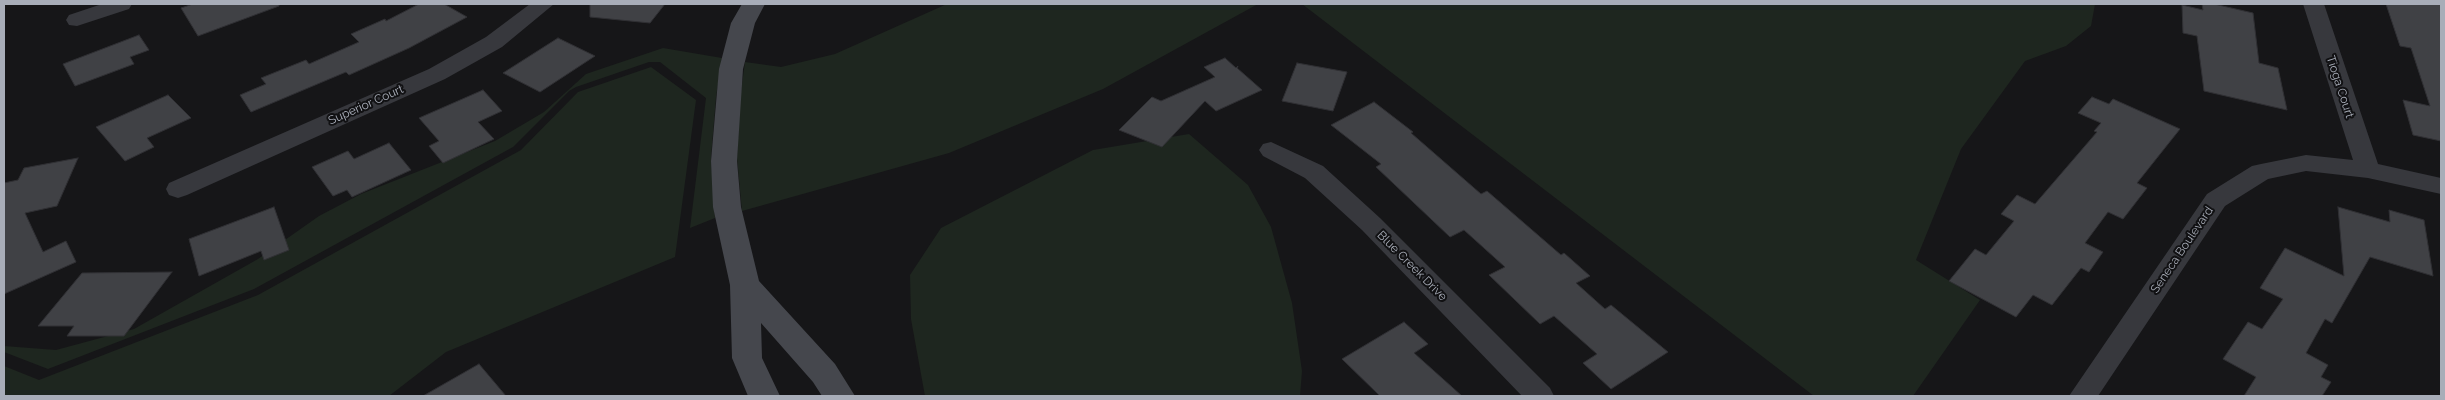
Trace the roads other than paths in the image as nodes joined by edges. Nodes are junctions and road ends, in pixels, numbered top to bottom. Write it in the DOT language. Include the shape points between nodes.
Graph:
graph roads {
  1 [pos="121,4"];
  2 [pos="543,4"];
  3 [pos="753,4"];
  4 [pos="2313,4"];
  5 [pos="77,20"];
  6 [pos="1271,150"];
  7 [pos="2368,170"];
  8 [pos="2441,186"];
  9 [pos="178,189"];
  10 [pos="745,285"];
  11 [pos="764,396"];
  12 [pos="839,396"];
  13 [pos="1540,396"];
  14 [pos="2083,396"];
  1 -- 5 [label="street"];
  2 -- 9 [label="street, Superior Court" via="494,42 437,74"];
  3 -- 10 [label="street" via="743,23 731,69 724,161 727,207"];
  4 -- 7 [label="street, Tioga Court"];
  6 -- 13 [label="street, Blue Creek Drive" via="1314,172 1371,224"];
  7 -- 8 [label="street, Seneca Boulevard"];
  7 -- 14 [label="street, Seneca Boulevard" via="2306,163 2261,172 2216,200"];
  10 -- 11 [label="street" via="747,358"];
  10 -- 12 [label="street" via="824,374"];
}
